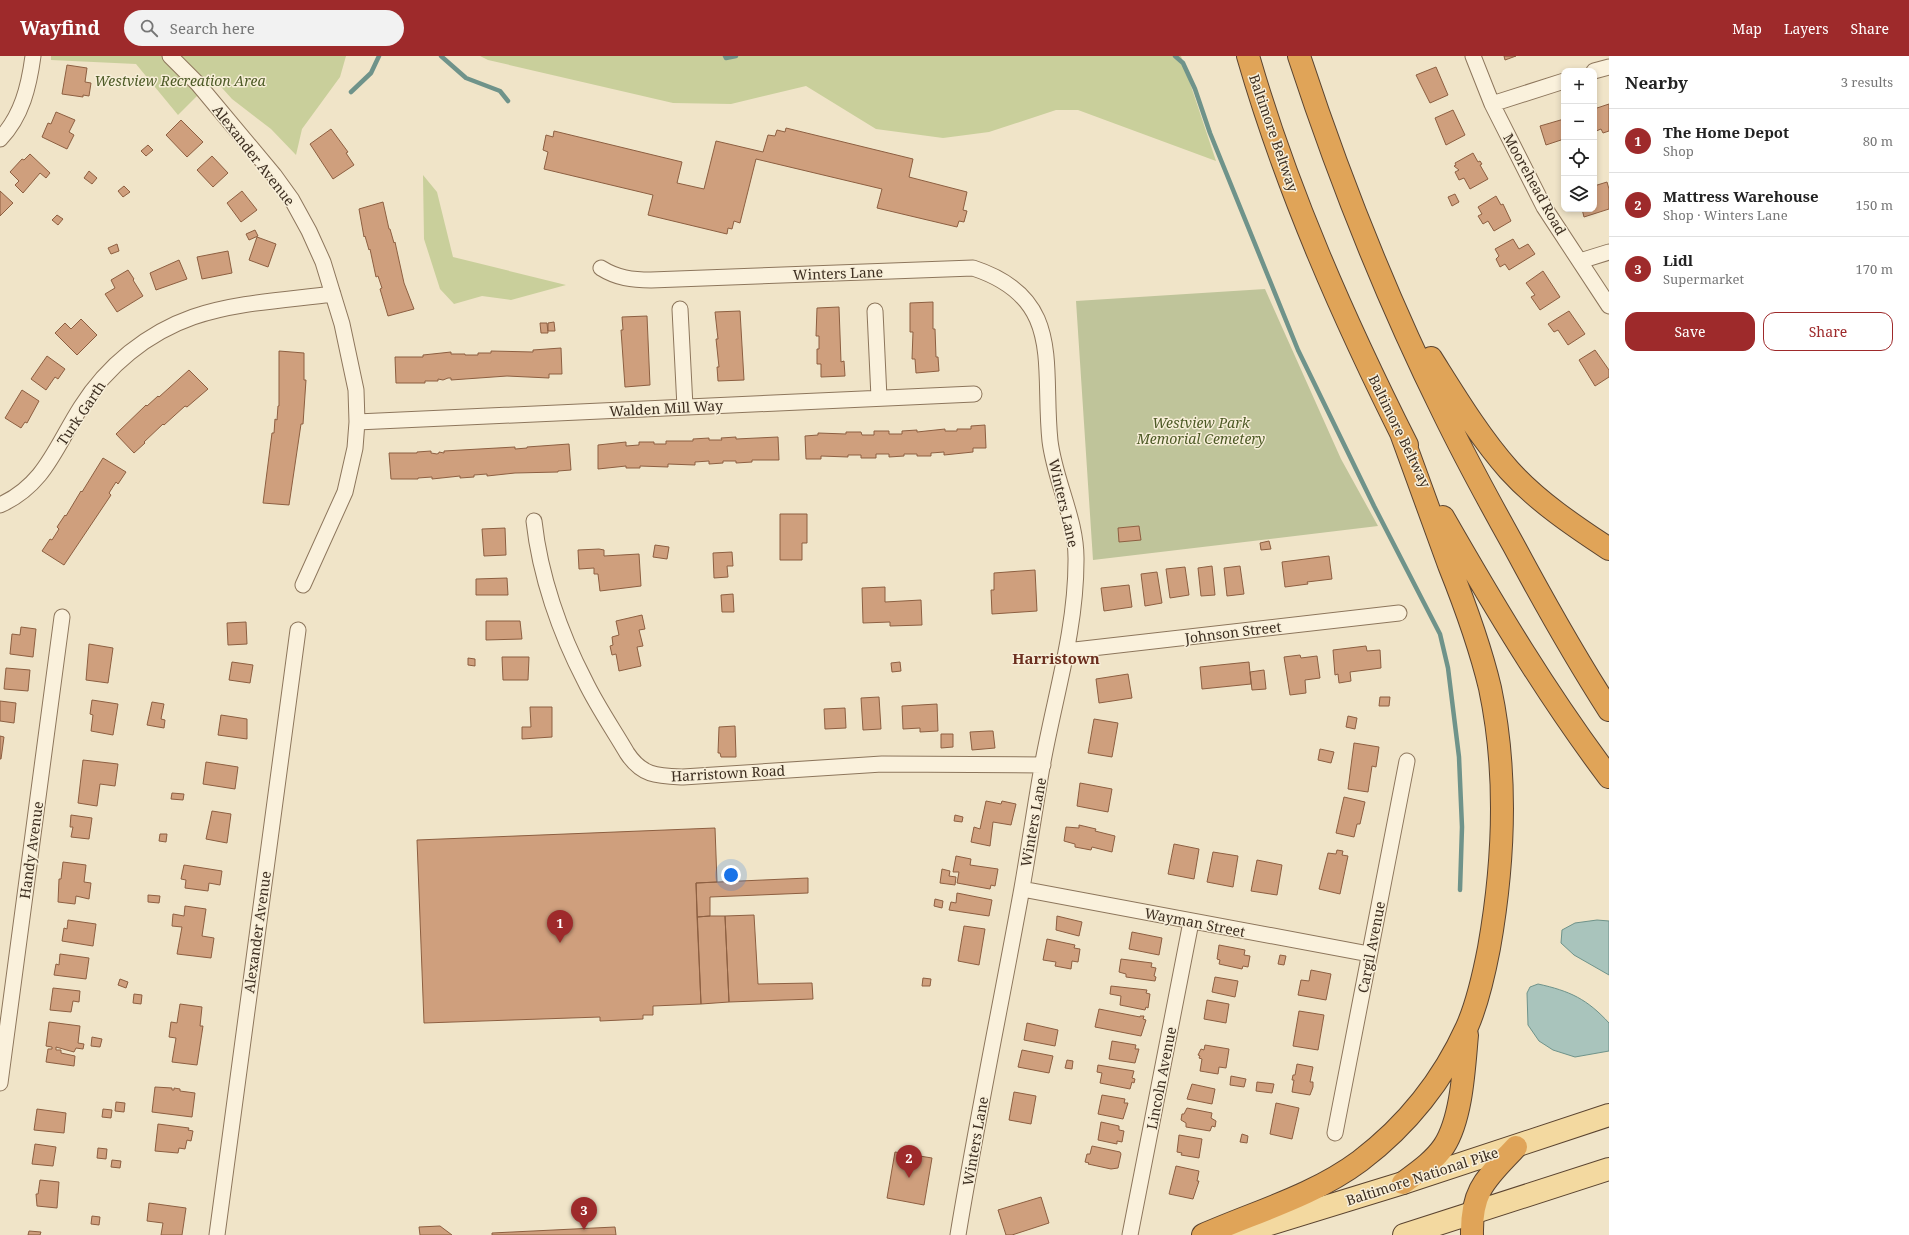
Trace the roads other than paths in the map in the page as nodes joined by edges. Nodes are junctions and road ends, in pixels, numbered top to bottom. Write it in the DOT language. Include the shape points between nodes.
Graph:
graph roads {
  1 [pos="33,56"];
  2 [pos="170,56"];
  3 [pos="1248,56"];
  4 [pos="1299,56"];
  5 [pos="1473,56"];
  6 [pos="1609,67"];
  7 [pos="1597,70"];
  8 [pos="1561,82"];
  9 [pos="1492,104"];
  10 [pos="0,139"];
  11 [pos="1609,252"];
  12 [pos="1580,262"];
  13 [pos="601,268"];
  14 [pos="1386,286"];
  15 [pos="334,294"];
  16 [pos="1609,306"];
  17 [pos="680,309"];
  18 [pos="875,311"];
  19 [pos="974,394"];
  20 [pos="879,398"];
  21 [pos="685,407"];
  22 [pos="357,422"];
  23 [pos="1401,433"];
  24 [pos="0,505"];
  25 [pos="534,521"];
  26 [pos="1609,549"];
  27 [pos="303,585"];
  28 [pos="1399,613"];
  29 [pos="62,617"];
  30 [pos="298,630"];
  31 [pos="1066,651"];
  32 [pos="1609,710"];
  33 [pos="1407,761"];
  34 [pos="1043,765"];
  35 [pos="1609,777"];
  36 [pos="1022,889"];
  37 [pos="1191,922"];
  38 [pos="1369,954"];
  39 [pos="1467,1026"];
  40 [pos="0,1083"];
  41 [pos="1609,1115"];
  42 [pos="1335,1133"];
  43 [pos="1516,1147"];
  44 [pos="1609,1169"];
  45 [pos="1403,1183"];
  46 [pos="1474,1213"];
  47 [pos="216,1235"];
  48 [pos="958,1235"];
  49 [pos="1130,1235"];
  50 [pos="1203,1235"];
  51 [pos="1234,1235"];
  52 [pos="1404,1235"];
  53 [pos="1472,1235"];
  1 -- 10 [label="street" via="28,87 19,111"];
  2 -- 15 [label="street, Alexander Avenue" via="198,84 292,200 309,231"];
  3 -- 23 [label="highway, Baltimore Beltway" via="1279,150 1333,290"];
  4 -- 14 [label="highway" via="1324,132"];
  5 -- 9 [label="street, Moorehead Road"];
  6 -- 7 [label="street"];
  8 -- 9 [label="street"];
  9 -- 12 [label="street, Moorehead Road" via="1544,207"];
  11 -- 12 [label="street"];
  12 -- 16 [label="street, Moorehead Road"];
  13 -- 31 [label="street, Winters Lane" via="613,275 633,280 651,280 972,268 993,275 1019,292 1030,304 1043,333 1053,460 1074,539 1075,587"];
  14 -- 26 [label="highway" via="1487,444 1547,505"];
  14 -- 32 [label="highway" via="1443,413 1480,484 1588,678"];
  15 -- 22 [label="street, Alexander Avenue" via="351,361 356,390"];
  15 -- 24 [label="street, Turk Garth" via="217,311 176,324 145,341 120,360 97,385 42,474 28,489"];
  17 -- 21 [label="street"];
  18 -- 20 [label="street"];
  19 -- 20 [label="street, Walden Mill Way"];
  20 -- 21 [label="street, Walden Mill Way"];
  21 -- 22 [label="street, Walden Mill Way"];
  22 -- 27 [label="street, Alexander Avenue" via="355,448 345,492"];
  23 -- 35 [label="highway, Baltimore Beltway" via="1438,508 1492,602 1556,702"];
  23 -- 39 [label="highway" via="1480,651 1496,730 1502,820 1500,875 1486,959"];
  25 -- 34 [label="street, Harristown Road" via="538,549 552,601 569,649 585,682 630,758 650,774 683,777 882,764"];
  28 -- 31 [label="street, Johnson Street"];
  29 -- 40 [label="street, Handy Avenue"];
  30 -- 47 [label="street, Alexander Avenue"];
  31 -- 34 [label="street, Winters Lane"];
  33 -- 38 [label="street, Cargil Avenue"];
  34 -- 36 [label="street, Winters Lane"];
  36 -- 37 [label="street, Wayman Street"];
  36 -- 48 [label="street, Winters Lane"];
  37 -- 38 [label="street, Wayman Street"];
  37 -- 49 [label="street, Lincoln Avenue"];
  38 -- 42 [label="street, Cargil Avenue"];
  39 -- 45 [label="highway" via="1457,1114 1452,1129 1444,1146 1431,1161"];
  39 -- 50 [label="highway" via="1434,1084 1413,1113 1359,1162 1330,1181 1294,1198"];
  41 -- 43 [label="main road, Baltimore National Pike"];
  43 -- 45 [label="main road, Baltimore National Pike"];
  43 -- 46 [label="highway" via="1487,1177 1477,1194"];
  44 -- 46 [label="main road"];
  45 -- 51 [label="main road, Baltimore National Pike"];
  46 -- 52 [label="main road"];
  46 -- 53 [label="highway"];
}
